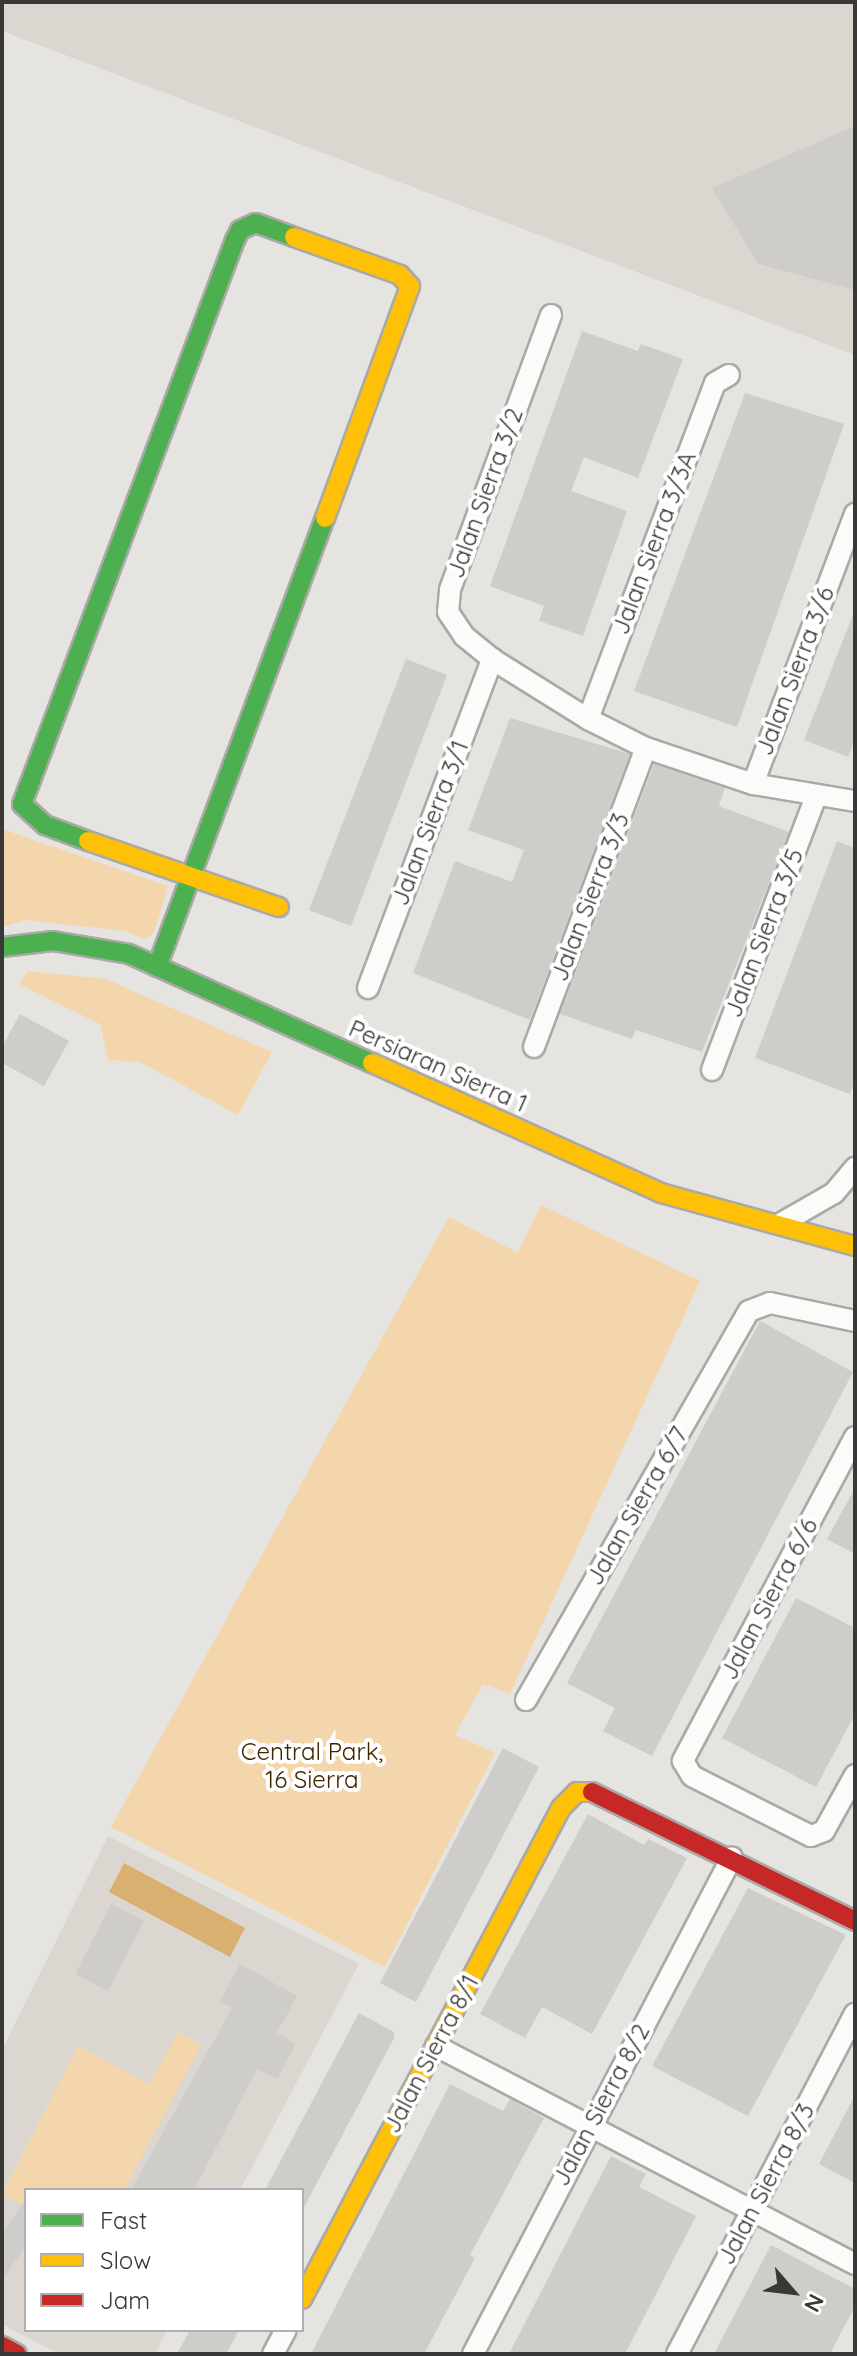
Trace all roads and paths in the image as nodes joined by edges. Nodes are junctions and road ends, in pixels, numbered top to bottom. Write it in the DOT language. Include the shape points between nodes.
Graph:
graph roads {
  1 [pos="551,315"];
  2 [pos="729,375"];
  3 [pos="855,514"];
  4 [pos="492,659"];
  5 [pos="588,719"];
  6 [pos="646,748"];
  7 [pos="753,784"];
  8 [pos="816,796"];
  9 [pos="855,801"];
  10 [pos="188,880"];
  11 [pos="279,907"];
  12 [pos="2,947"];
  13 [pos="157,967"];
  14 [pos="368,988"];
  15 [pos="534,1047"];
  16 [pos="712,1070"];
  17 [pos="855,1168"];
  18 [pos="834,1193"];
  19 [pos="780,1224"];
  20 [pos="818,1235"];
  21 [pos="855,1246"];
  22 [pos="855,1321"];
  23 [pos="855,1437"];
  24 [pos="526,1700"];
  25 [pos="855,1775"];
  26 [pos="732,1857"];
  27 [pos="855,1921"];
  28 [pos="855,2014"];
  29 [pos="436,2046"];
  30 [pos="590,2126"];
  31 [pos="752,2210"];
  32 [pos="855,2264"];
  33 [pos="304,2295"];
  34 [pos="285,2332"];
  35 [pos="2,2346"];
  36 [pos="17,2354"];
  37 [pos="273,2354"];
  38 [pos="473,2354"];
  39 [pos="677,2354"];
  1 -- 4 [label="street, Jalan Sierra 3/2" via="450,590 448,612 464,636"];
  2 -- 5 [label="street, Jalan Sierra 3/3A" via="715,383"];
  3 -- 7 [label="street, Jalan Sierra 3/6"];
  4 -- 5 [label="street, Jalan Sierra 3/2"];
  4 -- 14 [label="street, Jalan Sierra 3/1"];
  5 -- 6 [label="street, Jalan Sierra 3/2"];
  6 -- 7 [label="street, Jalan Sierra 3/2"];
  6 -- 15 [label="street, Jalan Sierra 3/3"];
  7 -- 8 [label="street, Jalan Sierra 3/2"];
  8 -- 9 [label="street, Jalan Sierra 3/2"];
  8 -- 16 [label="street, Jalan Sierra 3/5"];
  10 -- 10 [label="street" via="409,297 410,286 400,275 256,223 240,230 235,240 22,804 45,825"];
  10 -- 11 [label="street" via="224,886"];
  10 -- 13 [label="street"];
  12 -- 13 [label="street, Persiaran Sierra 1" via="53,941 129,954"];
  13 -- 19 [label="street, Persiaran Sierra 1" via="661,1193"];
  17 -- 18 [label="street"];
  18 -- 19 [label="street"];
  18 -- 20 [label="street"];
  19 -- 20 [label="street, Persiaran Sierra 1"];
  20 -- 21 [label="street, Persiaran Sierra 1"];
  22 -- 24 [label="street, Jalan Sierra 6/7" via="770,1303 749,1311"];
  23 -- 25 [label="street, Jalan Sierra 6/6" via="683,1761 692,1776 811,1836 824,1831"];
  26 -- 27 [label="street"];
  26 -- 29 [label="street, Jalan Sierra 8/1" via="585,1789 561,1808"];
  26 -- 30 [label="street, Jalan Sierra 8/2"];
  28 -- 31 [label="street, Jalan Sierra 8/3"];
  29 -- 30 [label="street"];
  29 -- 33 [label="street, Jalan Sierra 8/1"];
  30 -- 31 [label="street"];
  30 -- 38 [label="street, Jalan Sierra 8/2"];
  31 -- 32 [label="street"];
  31 -- 39 [label="street, Jalan Sierra 8/3"];
  34 -- 37 [label="street"];
  35 -- 36 [label="street"];
}
